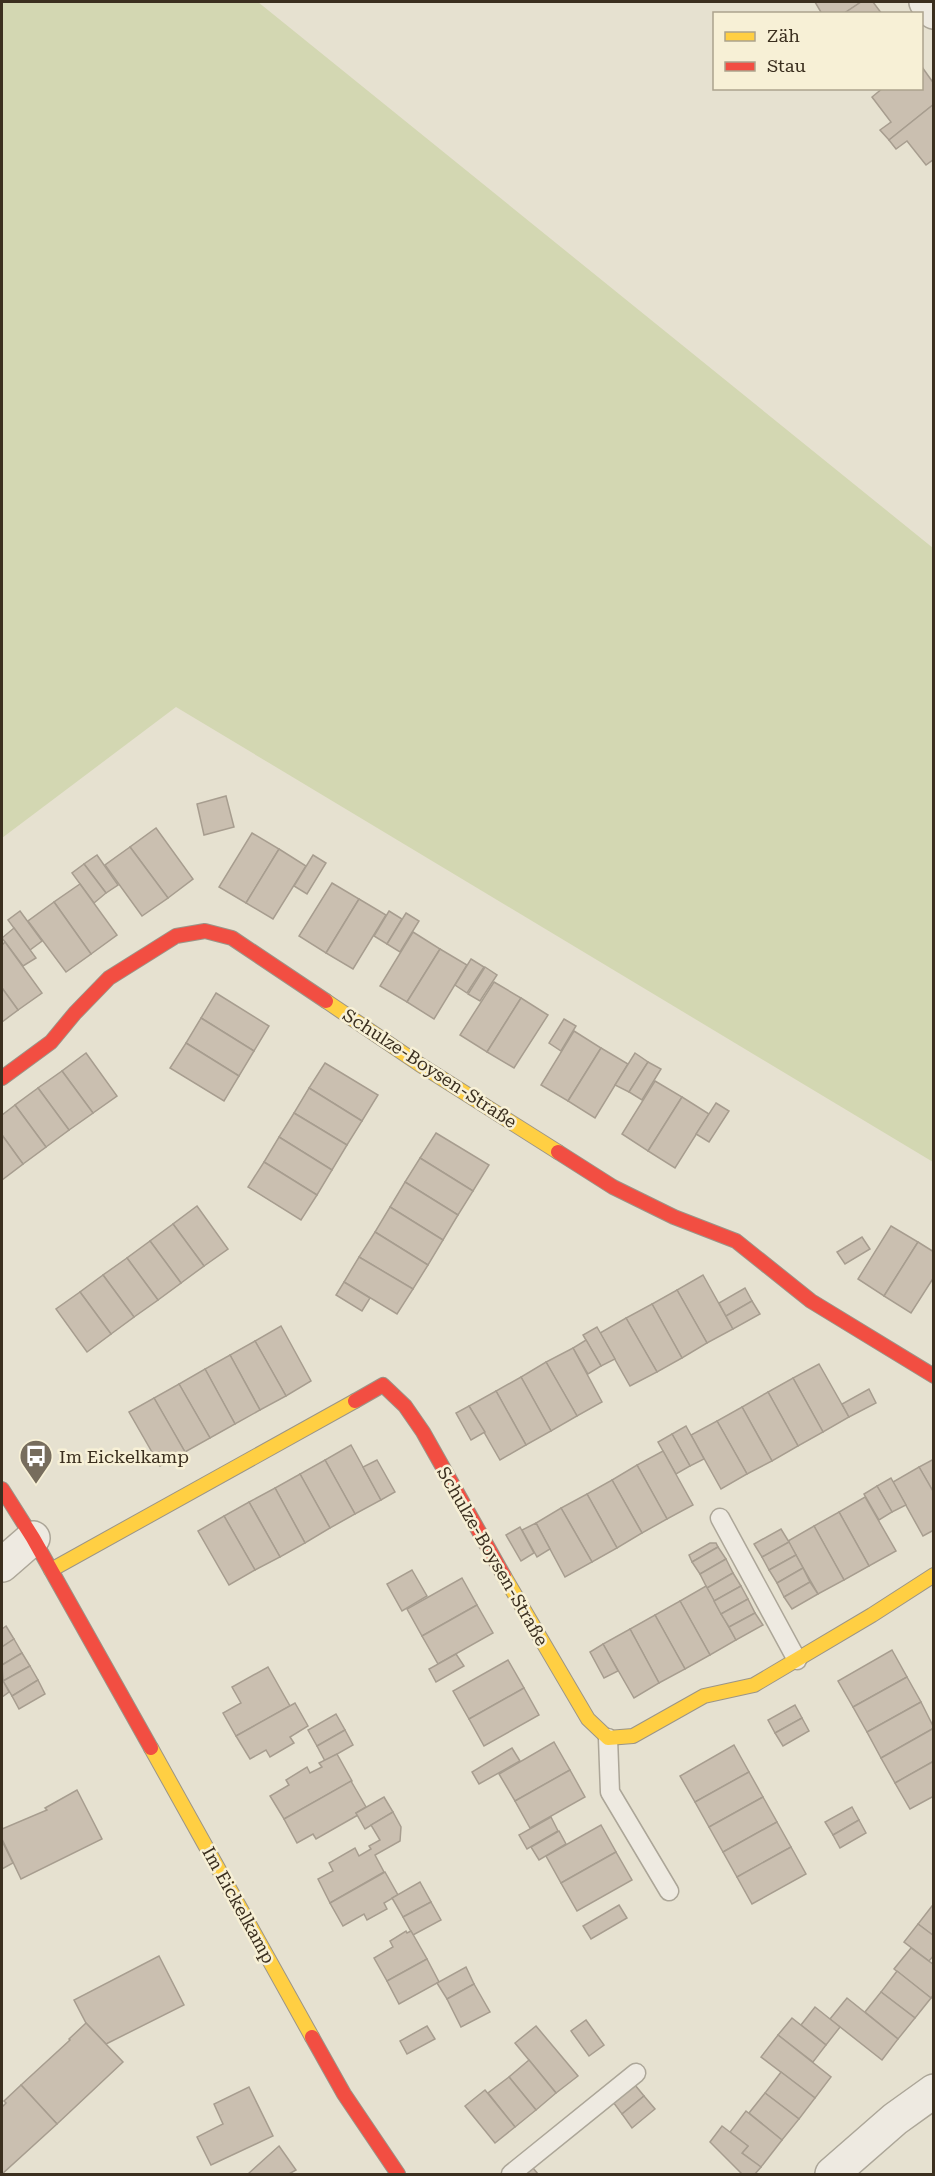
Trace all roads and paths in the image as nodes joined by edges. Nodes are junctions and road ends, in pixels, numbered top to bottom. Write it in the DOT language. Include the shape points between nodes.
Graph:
graph roads {
  1 [pos="926,2"];
  2 [pos="933,12"];
  3 [pos="2,1078"];
  4 [pos="933,1377"];
  5 [pos="2,1489"];
  6 [pos="8,1513"];
  7 [pos="720,1518"];
  8 [pos="33,1538"];
  9 [pos="2,1565"];
  10 [pos="51,1570"];
  11 [pos="933,1575"];
  12 [pos="797,1660"];
  13 [pos="608,1738"];
  14 [pos="669,1892"];
  15 [pos="636,2073"];
  16 [pos="933,2091"];
  17 [pos="398,2175"];
  18 [pos="511,2175"];
  19 [pos="832,2175"];
  1 -- 2 [label="street"];
  3 -- 4 [label="street, Schulze-Boysen-Straße" via="51,1042 109,978 176,936 205,931 232,938 419,1064 614,1187 674,1217 736,1241 811,1301"];
  5 -- 6 [label="street, Im Eickelkamp"];
  6 -- 8 [label="street, Im Eickelkamp"];
  7 -- 12 [label="lane"];
  8 -- 9 [label="street"];
  8 -- 10 [label="street, Im Eickelkamp"];
  10 -- 13 [label="street, Schulze-Boysen-Straße" via="382,1385 405,1406 423,1432 588,1719"];
  10 -- 17 [label="street, Im Eickelkamp" via="344,2094"];
  11 -- 12 [label="street"];
  12 -- 13 [label="street" via="754,1685 704,1696 633,1736"];
  13 -- 14 [label="lane" via="610,1792"];
  15 -- 18 [label="lane"];
  16 -- 19 [label="street"];
}
